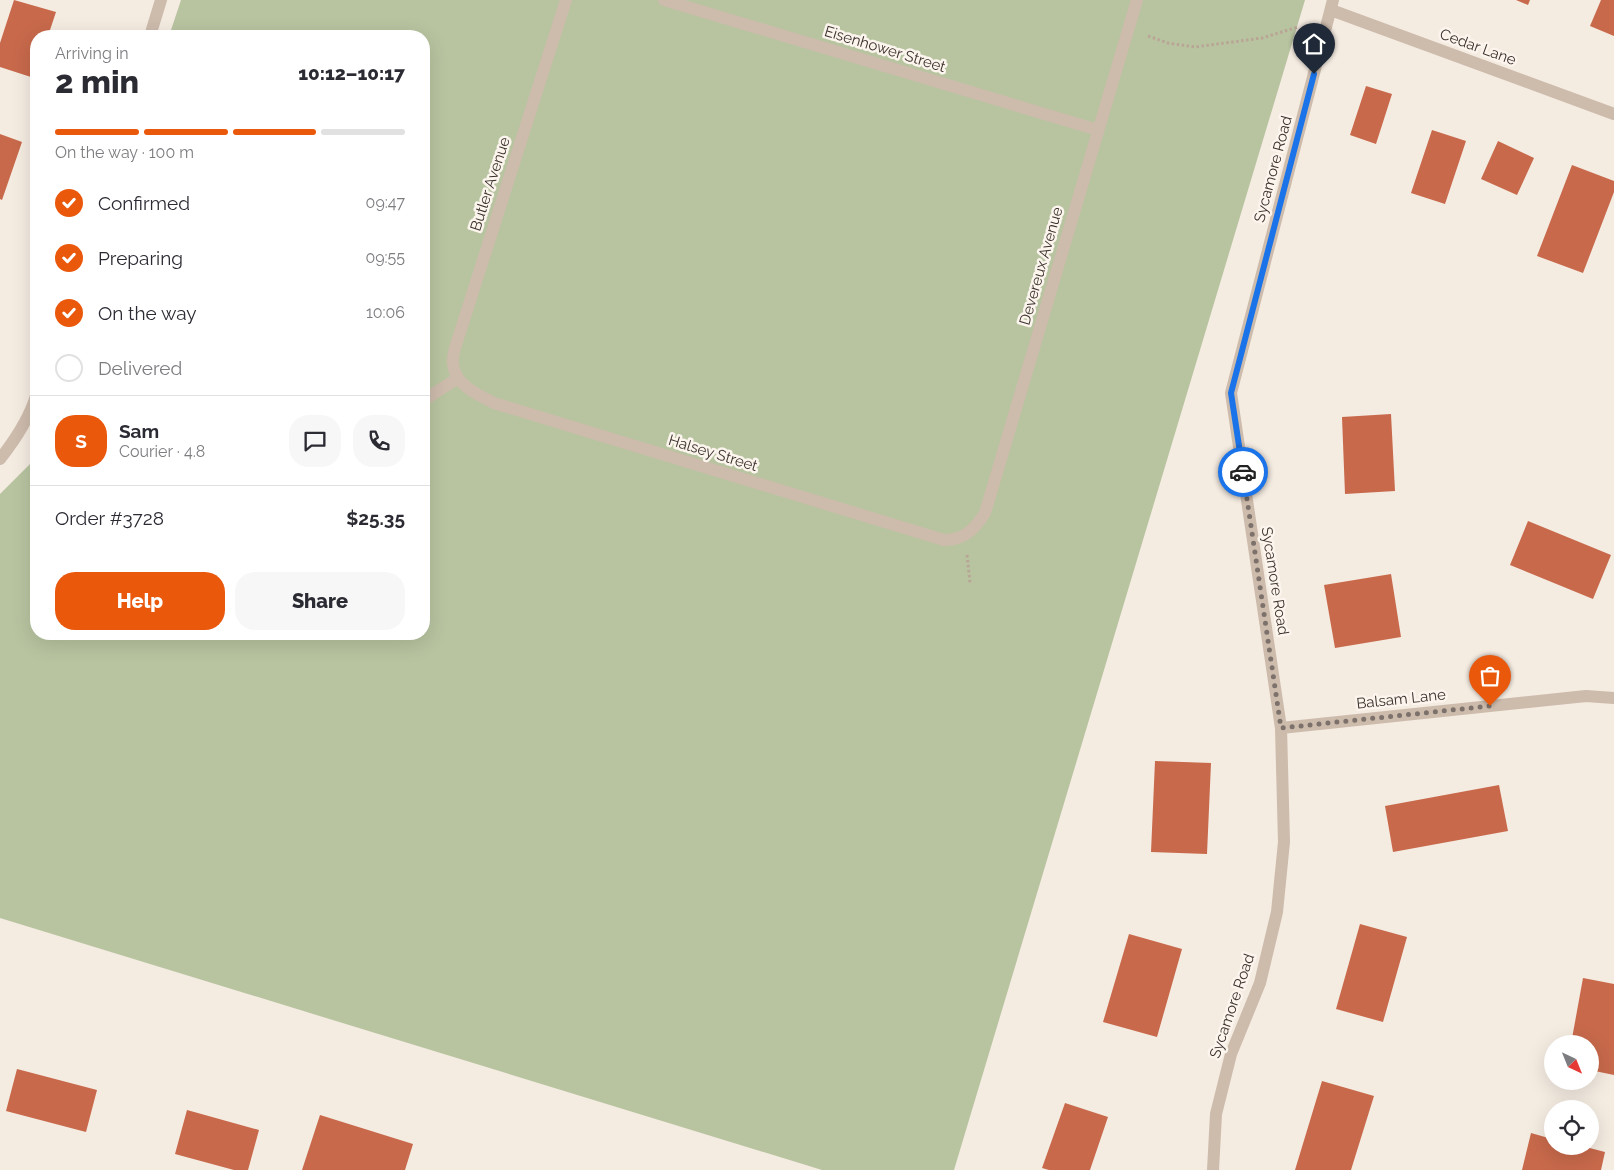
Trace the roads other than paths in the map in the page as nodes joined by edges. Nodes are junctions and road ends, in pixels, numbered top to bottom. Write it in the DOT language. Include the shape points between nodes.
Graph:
graph roads {
  1 [pos="161,0"];
  2 [pos="566,0"];
  3 [pos="664,0"];
  4 [pos="1137,0"];
  5 [pos="1332,5"];
  6 [pos="152,30"];
  7 [pos="1614,114"];
  8 [pos="1098,130"];
  9 [pos="458,378"];
  10 [pos="430,396"];
  11 [pos="30,411"];
  12 [pos="0,459"];
  13 [pos="965,534"];
  14 [pos="1614,698"];
  15 [pos="1281,728"];
  16 [pos="1212,1170"];
  1 -- 6 [label="street"];
  2 -- 9 [label="street, Butler Avenue" via="455,348 453,364"];
  3 -- 8 [label="street, Eisenhower Street"];
  4 -- 8 [label="street, Devereux Avenue"];
  5 -- 7 [label="street, Cedar Lane"];
  5 -- 15 [label="street, Sycamore Road" via="1231,393"];
  8 -- 13 [label="street, Devereux Avenue" via="985,513"];
  9 -- 10 [label="street"];
  9 -- 13 [label="street, Halsey Street" via="471,391 494,403 944,540 955,540"];
  11 -- 12 [label="street" via="14,442"];
  14 -- 15 [label="street, Balsam Lane" via="1586,696"];
  15 -- 16 [label="street, Sycamore Road" via="1284,842 1277,912 1260,983 1231,1054 1216,1114"];
}
